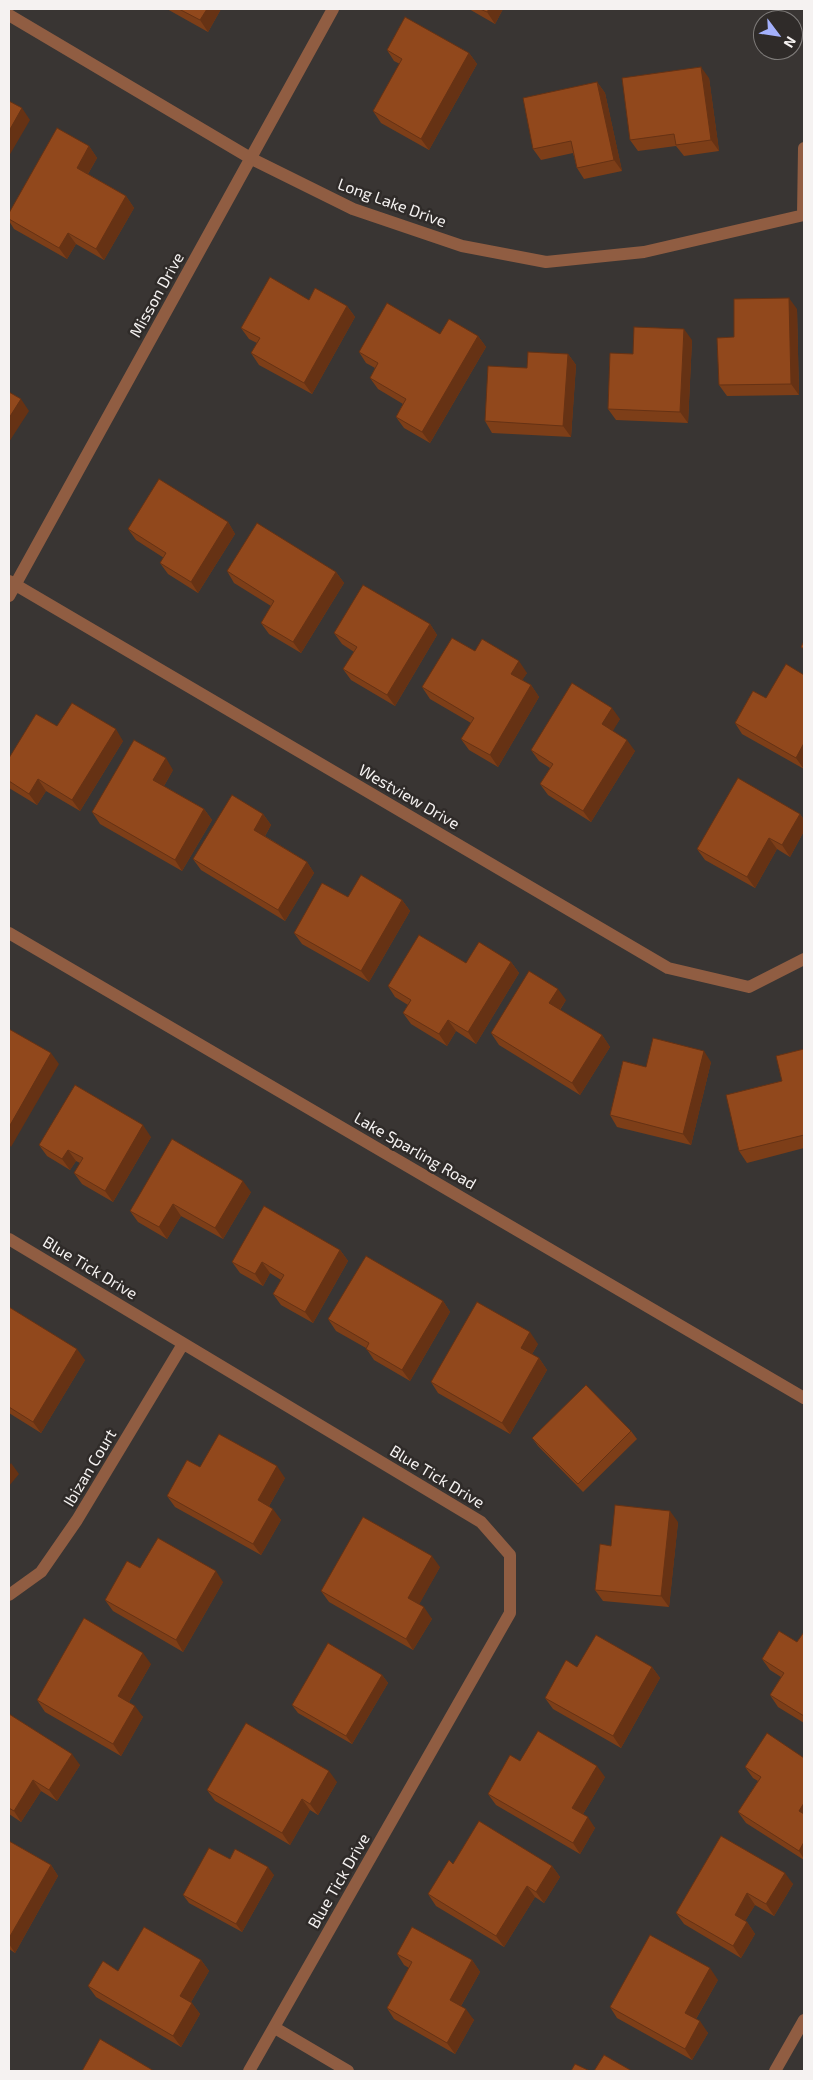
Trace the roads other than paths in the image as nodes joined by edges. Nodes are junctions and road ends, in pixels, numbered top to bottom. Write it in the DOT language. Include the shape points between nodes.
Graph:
graph roads {
  1 [pos="333,9"];
  2 [pos="9,15"];
  3 [pos="804,148"];
  4 [pos="252,159"];
  5 [pos="804,215"];
  6 [pos="11,587"];
  7 [pos="9,933"];
  8 [pos="804,959"];
  9 [pos="9,1239"];
  10 [pos="183,1344"];
  11 [pos="804,1398"];
  12 [pos="9,1595"];
  13 [pos="804,2020"];
  14 [pos="275,2028"];
  15 [pos="249,2071"];
  16 [pos="348,2071"];
  17 [pos="774,2071"];
  1 -- 4 [label="street, Misson Drive"];
  2 -- 4 [label="street, Long Lake Drive"];
  3 -- 5 [label="street"];
  4 -- 5 [label="street, Long Lake Drive" via="353,209 462,246 546,262 644,252"];
  4 -- 6 [label="street, Misson Drive"];
  6 -- 8 [label="street, Westview Drive" via="668,968 749,987"];
  7 -- 11 [label="street, Lake Sparling Road"];
  9 -- 10 [label="street, Blue Tick Drive"];
  10 -- 12 [label="street, Ibizan Court" via="77,1520 41,1572"];
  10 -- 14 [label="street, Blue Tick Drive" via="481,1522 510,1555 510,1613"];
  13 -- 17 [label="street"];
  14 -- 15 [label="street, Blue Tick Drive"];
  14 -- 16 [label="street"];
}
